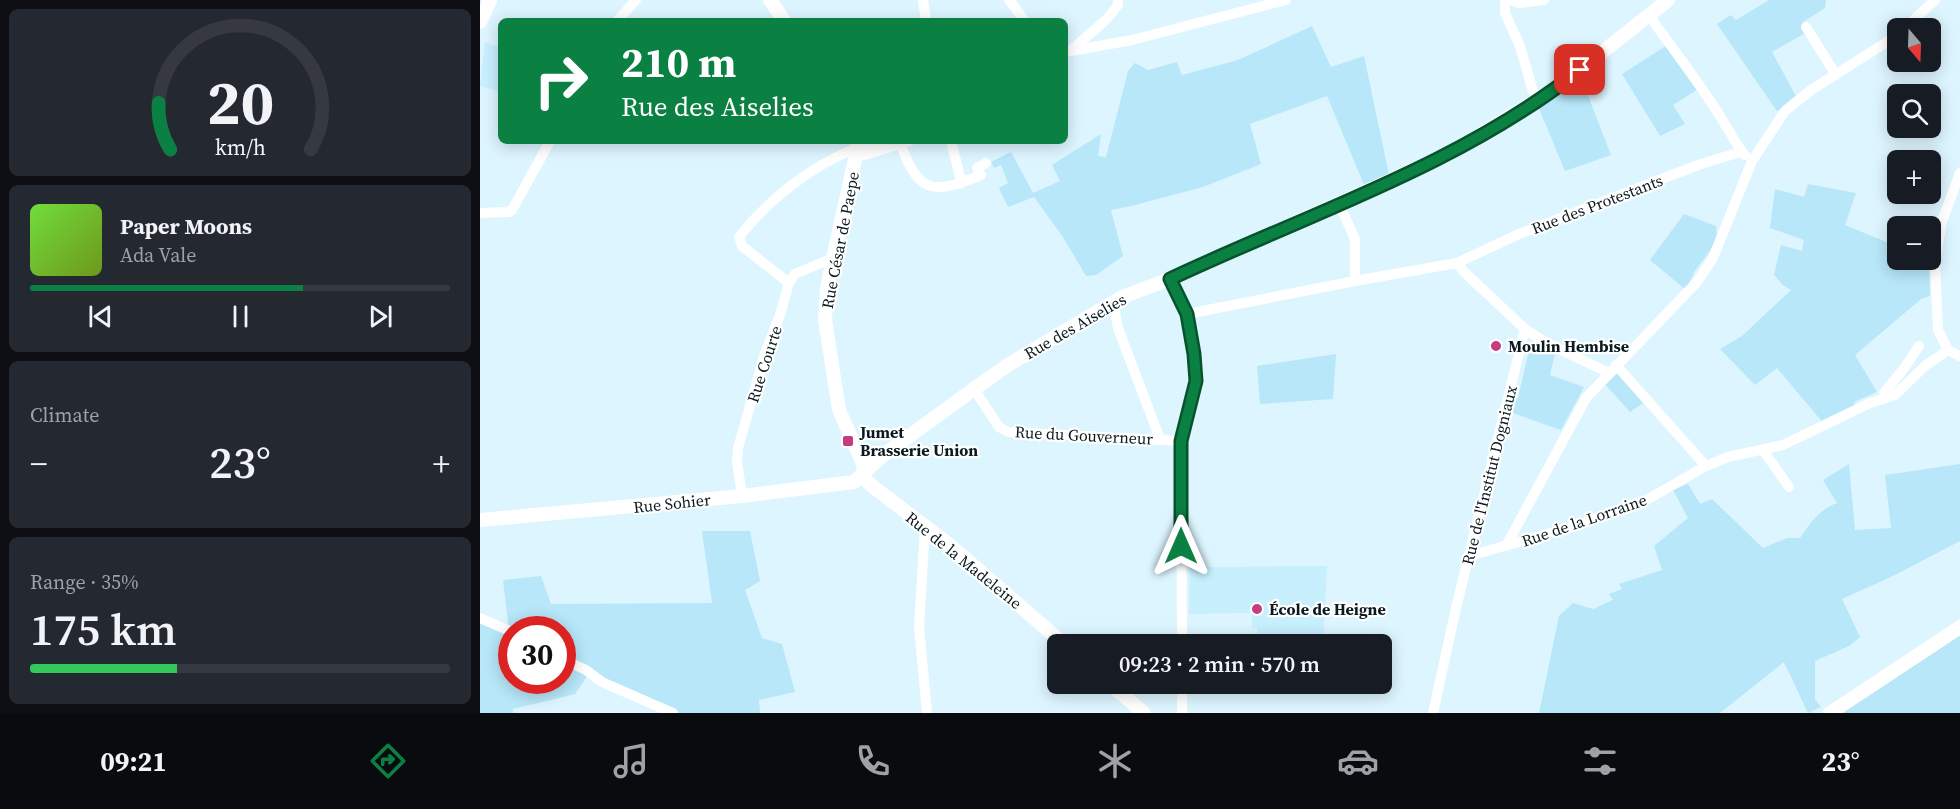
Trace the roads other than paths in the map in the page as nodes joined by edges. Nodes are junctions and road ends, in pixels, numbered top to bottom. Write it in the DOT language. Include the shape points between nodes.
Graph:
graph roads {
  1 [pos="490,0"];
  2 [pos="636,0"];
  3 [pos="770,0"];
  4 [pos="923,0"];
  5 [pos="1009,0"];
  6 [pos="1118,0"];
  7 [pos="1286,0"];
  8 [pos="1505,0"];
  9 [pos="1511,0"];
  10 [pos="1544,0"];
  11 [pos="1668,0"];
  12 [pos="1935,0"];
  13 [pos="1650,14"];
  14 [pos="620,18"];
  15 [pos="782,18"];
  16 [pos="926,18"];
  17 [pos="1023,18"];
  18 [pos="1916,18"];
  19 [pos="480,22"];
  20 [pos="1806,27"];
  21 [pos="1887,42"];
  22 [pos="1068,51"];
  23 [pos="1068,52"];
  24 [pos="1836,75"];
  25 [pos="1536,102"];
  26 [pos="548,144"];
  27 [pos="895,144"];
  28 [pos="901,144"];
  29 [pos="952,144"];
  30 [pos="858,145"];
  31 [pos="1740,152"];
  32 [pos="1752,161"];
  33 [pos="986,163"];
  34 [pos="1960,173"];
  35 [pos="960,184"];
  36 [pos="1340,204"];
  37 [pos="480,213"];
  38 [pos="833,258"];
  39 [pos="1457,263"];
  40 [pos="1170,279"];
  41 [pos="1355,281"];
  42 [pos="789,283"];
  43 [pos="1113,302"];
  44 [pos="1187,314"];
  45 [pos="1525,329"];
  46 [pos="1919,346"];
  47 [pos="1948,350"];
  48 [pos="1960,356"];
  49 [pos="1612,369"];
  50 [pos="974,389"];
  51 [pos="1885,398"];
  52 [pos="1160,440"];
  53 [pos="1181,441"];
  54 [pos="1763,450"];
  55 [pos="1706,466"];
  56 [pos="862,476"];
  57 [pos="1789,487"];
  58 [pos="742,496"];
  59 [pos="480,520"];
  60 [pos="925,527"];
  61 [pos="1506,546"];
  62 [pos="1469,556"];
  63 [pos="480,618"];
  64 [pos="498,626"];
  65 [pos="1960,627"];
  66 [pos="1052,634"];
  67 [pos="1182,634"];
  68 [pos="576,665"];
  69 [pos="1122,694"];
  70 [pos="1182,694"];
  71 [pos="673,713"];
  72 [pos="927,713"];
  73 [pos="1144,713"];
  74 [pos="1182,713"];
  75 [pos="1433,713"];
  76 [pos="1830,713"];
  1 -- 19 [label="street"];
  2 -- 14 [label="street"];
  3 -- 15 [label="street"];
  4 -- 16 [label="street"];
  5 -- 17 [label="street"];
  6 -- 22 [label="street" via="1107,19"];
  7 -- 23 [label="street" via="1132,40"];
  8 -- 25 [label="street" via="1505,13 1520,46"];
  9 -- 10 [label="street"];
  11 -- 13 [label="street, Rue des Aiselies"];
  12 -- 18 [label="street"];
  13 -- 25 [label="street, Rue des Aiselies"];
  13 -- 31 [label="street" via="1698,81"];
  20 -- 24 [label="street"];
  21 -- 24 [label="street"];
  24 -- 32 [label="street" via="1785,111"];
  25 -- 36 [label="street, Rue des Aiselies" via="1447,155"];
  26 -- 37 [label="street" via="512,210"];
  27 -- 30 [label="street" via="863,155"];
  28 -- 35 [label="street" via="916,177 925,185"];
  29 -- 35 [label="street"];
  30 -- 38 [label="street, Rue César de Paepe"];
  30 -- 42 [label="street" via="799,181 739,237 742,246"];
  31 -- 32 [label="street"];
  31 -- 39 [label="street, Rue des Protestants" via="1519,234"];
  32 -- 49 [label="street" via="1703,274"];
  33 -- 35 [label="street" via="977,168 981,175"];
  34 -- 47 [label="street" via="1942,221 1935,263 1935,306 1940,334"];
  36 -- 40 [label="street, Rue des Aiselies"];
  36 -- 41 [label="street" via="1355,239"];
  38 -- 42 [label="street" via="795,274"];
  38 -- 56 [label="street, Rue César de Paepe" via="825,313 826,340 839,410 864,466"];
  39 -- 41 [label="street, Rue des Protestants"];
  39 -- 45 [label="street"];
  40 -- 43 [label="street, Rue des Aiselies"];
  40 -- 44 [label="street"];
  41 -- 44 [label="street, Rue des Protestants"];
  42 -- 58 [label="street, Rue Courte" via="738,448"];
  43 -- 50 [label="street, Rue des Aiselies"];
  43 -- 52 [label="street" via="1118,328"];
  44 -- 53 [label="street" via="1196,381"];
  45 -- 49 [label="street" via="1545,342"];
  45 -- 62 [label="street, Rue de l'Institut Dogniaux"];
  46 -- 51 [label="street" via="1884,393"];
  47 -- 48 [label="street"];
  47 -- 51 [label="street, Rue de la Lorraine" via="1896,394"];
  49 -- 55 [label="street"];
  49 -- 61 [label="street" via="1586,398"];
  50 -- 52 [label="street, Rue du Gouverneur" via="999,428 1008,432"];
  50 -- 56 [label="street, Rue des Aiselies" via="882,456"];
  51 -- 54 [label="street, Rue de la Lorraine" via="1784,445"];
  52 -- 53 [label="street, Rue du Gouverneur"];
  53 -- 67 [label="street"];
  54 -- 55 [label="street, Rue de la Lorraine"];
  54 -- 57 [label="street"];
  55 -- 61 [label="street, Rue de la Lorraine" via="1640,503"];
  56 -- 58 [label="street, Rue Sohier" via="840,485"];
  56 -- 60 [label="street, Rue de la Madeleine"];
  58 -- 59 [label="street, Rue Sohier"];
  60 -- 66 [label="street, Rue de la Madeleine"];
  60 -- 72 [label="street" via="919,627"];
  61 -- 62 [label="street, Rue de la Lorraine"];
  62 -- 75 [label="street, Rue de l'Institut Dogniaux"];
  63 -- 64 [label="street"];
  65 -- 76 [label="street"];
  68 -- 71 [label="street" via="602,682"];
  69 -- 73 [label="street"];
  70 -- 74 [label="street"];
}
